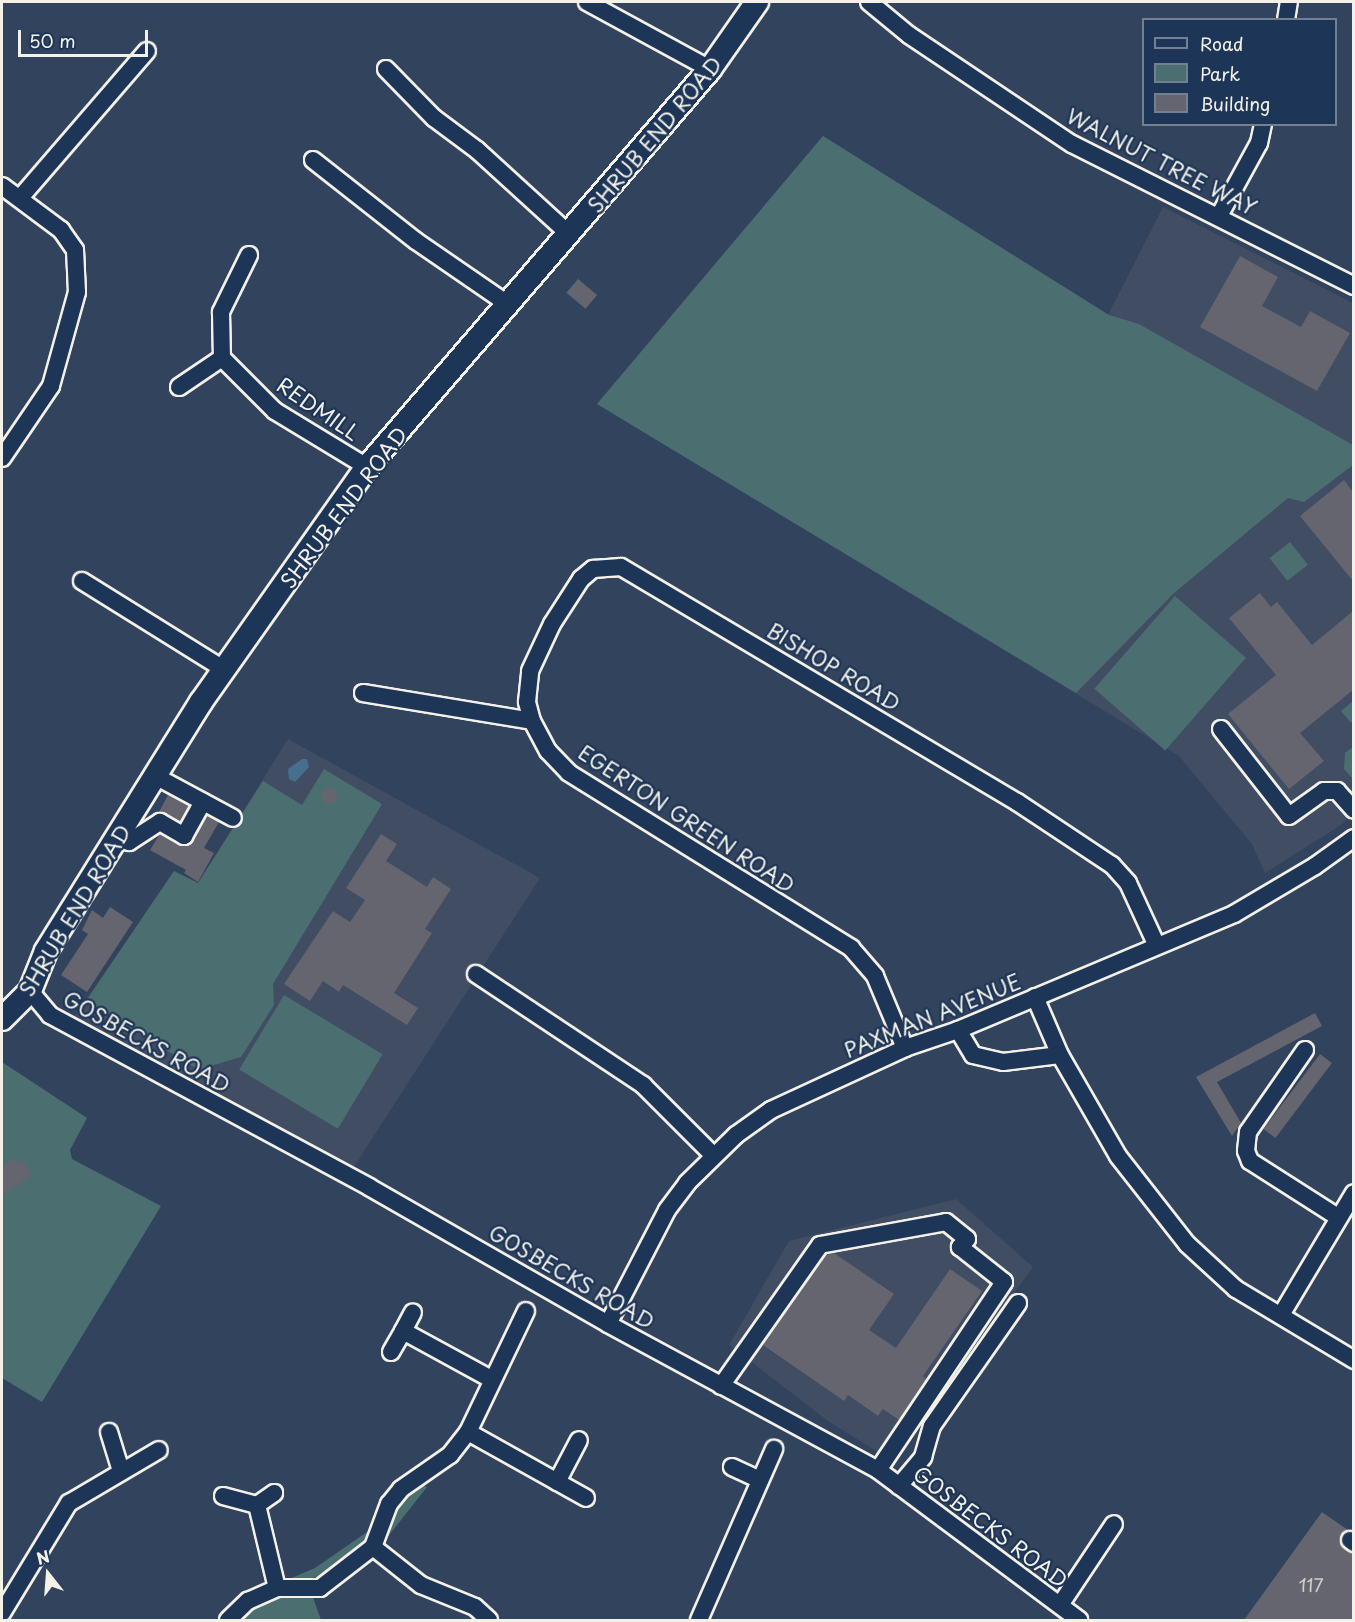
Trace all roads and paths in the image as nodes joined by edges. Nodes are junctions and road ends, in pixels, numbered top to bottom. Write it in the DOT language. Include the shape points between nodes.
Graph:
graph roads {
  1 [pos="587,2"];
  2 [pos="757,2"];
  3 [pos="869,2"];
  4 [pos="1289,2"];
  5 [pos="610,7"];
  6 [pos="1286,18"];
  7 [pos="147,51"];
  8 [pos="386,69"];
  9 [pos="710,69"];
  10 [pos="1263,126"];
  11 [pos="313,160"];
  12 [pos="2,186"];
  13 [pos="20,198"];
  14 [pos="1219,216"];
  15 [pos="570,235"];
  16 [pos="249,255"];
  17 [pos="1353,286"];
  18 [pos="509,305"];
  19 [pos="222,358"];
  20 [pos="179,387"];
  21 [pos="2,458"];
  22 [pos="367,467"];
  23 [pos="82,581"];
  24 [pos="225,670"];
  25 [pos="363,693"];
  26 [pos="532,721"];
  27 [pos="1221,729"];
  28 [pos="157,777"];
  29 [pos="203,802"];
  30 [pos="1353,810"];
  31 [pos="233,818"];
  32 [pos="118,838"];
  33 [pos="1353,838"];
  34 [pos="1157,946"];
  35 [pos="476,974"];
  36 [pos="30,991"];
  37 [pos="1035,998"];
  38 [pos="2,1019"];
  39 [pos="958,1030"];
  40 [pos="905,1048"];
  41 [pos="1305,1050"];
  42 [pos="1060,1055"];
  43 [pos="714,1156"];
  44 [pos="1353,1193"];
  45 [pos="1338,1217"];
  46 [pos="1018,1303"];
  47 [pos="526,1311"];
  48 [pos="413,1312"];
  49 [pos="1281,1315"];
  50 [pos="608,1324"];
  51 [pos="403,1331"];
  52 [pos="391,1352"];
  53 [pos="1353,1360"];
  54 [pos="491,1379"];
  55 [pos="721,1386"];
  56 [pos="468,1431"];
  57 [pos="110,1432"];
  58 [pos="579,1440"];
  59 [pos="774,1449"];
  60 [pos="159,1450"];
  61 [pos="732,1467"];
  62 [pos="878,1470"];
  63 [pos="121,1471"];
  64 [pos="759,1480"];
  65 [pos="557,1482"];
  66 [pos="899,1486"];
  67 [pos="274,1493"];
  68 [pos="223,1496"];
  69 [pos="586,1498"];
  70 [pos="257,1505"];
  71 [pos="1114,1524"];
  72 [pos="373,1547"];
  73 [pos="277,1588"];
  74 [pos="2,1613"];
  75 [pos="1068,1615"];
  76 [pos="228,1620"];
  77 [pos="489,1620"];
  78 [pos="699,1620"];
  1 -- 5 [label="street"];
  2 -- 9 [label="main road, SHRUB END ROAD"];
  3 -- 14 [label="street, WALNUT TREE WAY" via="909,35 1072,144"];
  4 -- 6 [label="street"];
  5 -- 9 [label="street"];
  7 -- 13 [label="street"];
  8 -- 15 [label="street" via="434,118 477,150"];
  9 -- 15 [label="main road, SHRUB END ROAD"];
  10 -- 14 [label="street" via="1259,143"];
  11 -- 18 [label="street" via="417,241"];
  12 -- 13 [label="street"];
  13 -- 21 [label="street" via="61,230 75,250 77,292 51,386"];
  14 -- 17 [label="street, WALNUT TREE WAY"];
  15 -- 18 [label="main road, SHRUB END ROAD"];
  16 -- 19 [label="street" via="221,312"];
  18 -- 22 [label="main road, SHRUB END ROAD"];
  19 -- 20 [label="street"];
  19 -- 22 [label="street, REDMILL" via="275,411"];
  22 -- 24 [label="main road, SHRUB END ROAD"];
  23 -- 24 [label="street"];
  24 -- 28 [label="main road, SHRUB END ROAD" via="201,702"];
  25 -- 26 [label="street"];
  26 -- 34 [label="street, BISHOP ROAD" via="527,702 530,671 552,624 581,579 593,569 621,567 1017,802 1112,865 1128,883"];
  26 -- 40 [label="street, EGERTON GREEN ROAD" via="548,752 569,773 851,948 875,976"];
  27 -- 30 [label="street" via="1289,816 1324,791 1337,791"];
  28 -- 29 [label="street"];
  28 -- 32 [label="main road, SHRUB END ROAD"];
  29 -- 31 [label="street"];
  29 -- 32 [label="street" via="184,836 160,822 129,842"];
  32 -- 36 [label="main road, SHRUB END ROAD" via="46,951"];
  33 -- 34 [label="street, PAXMAN AVENUE" via="1315,866 1234,914"];
  34 -- 37 [label="street, PAXMAN AVENUE"];
  35 -- 43 [label="street" via="643,1085"];
  36 -- 38 [label="main road, SHRUB END ROAD"];
  36 -- 50 [label="street, GOSBECKS ROAD" via="50,1015 400,1204"];
  37 -- 39 [label="street, PAXMAN AVENUE"];
  37 -- 42 [label="street"];
  39 -- 40 [label="street, PAXMAN AVENUE"];
  39 -- 42 [label="street" via="973,1055 1003,1062"];
  40 -- 43 [label="street, PAXMAN AVENUE" via="771,1110"];
  41 -- 45 [label="street" via="1248,1132 1246,1151 1250,1161"];
  42 -- 49 [label="street" via="1118,1156 1187,1244 1236,1289"];
  43 -- 50 [label="street, PAXMAN AVENUE" via="667,1210"];
  44 -- 45 [label="street"];
  45 -- 49 [label="street"];
  46 -- 66 [label="street" via="932,1426 923,1457"];
  47 -- 54 [label="street"];
  48 -- 51 [label="street"];
  49 -- 53 [label="street"];
  50 -- 55 [label="street, GOSBECKS ROAD"];
  51 -- 52 [label="street"];
  51 -- 54 [label="street"];
  54 -- 56 [label="street"];
  55 -- 62 [label="street, GOSBECKS ROAD"];
  55 -- 62 [label="street" via="820,1245 946,1222 967,1239 960,1247 1004,1282"];
  56 -- 65 [label="street"];
  56 -- 72 [label="street" via="450,1455 401,1489 389,1504"];
  57 -- 63 [label="street"];
  58 -- 65 [label="street"];
  59 -- 64 [label="street"];
  60 -- 63 [label="street"];
  61 -- 64 [label="street"];
  62 -- 66 [label="street, GOSBECKS ROAD"];
  63 -- 74 [label="street" via="69,1503"];
  64 -- 78 [label="street"];
  65 -- 69 [label="street"];
  66 -- 75 [label="street, GOSBECKS ROAD"];
  67 -- 70 [label="street"];
  68 -- 70 [label="street"];
  70 -- 73 [label="street"];
  71 -- 75 [label="street"];
  72 -- 73 [label="street" via="320,1588"];
  72 -- 77 [label="street" via="421,1585 475,1608"];
  73 -- 76 [label="street" via="248,1601"];
}
